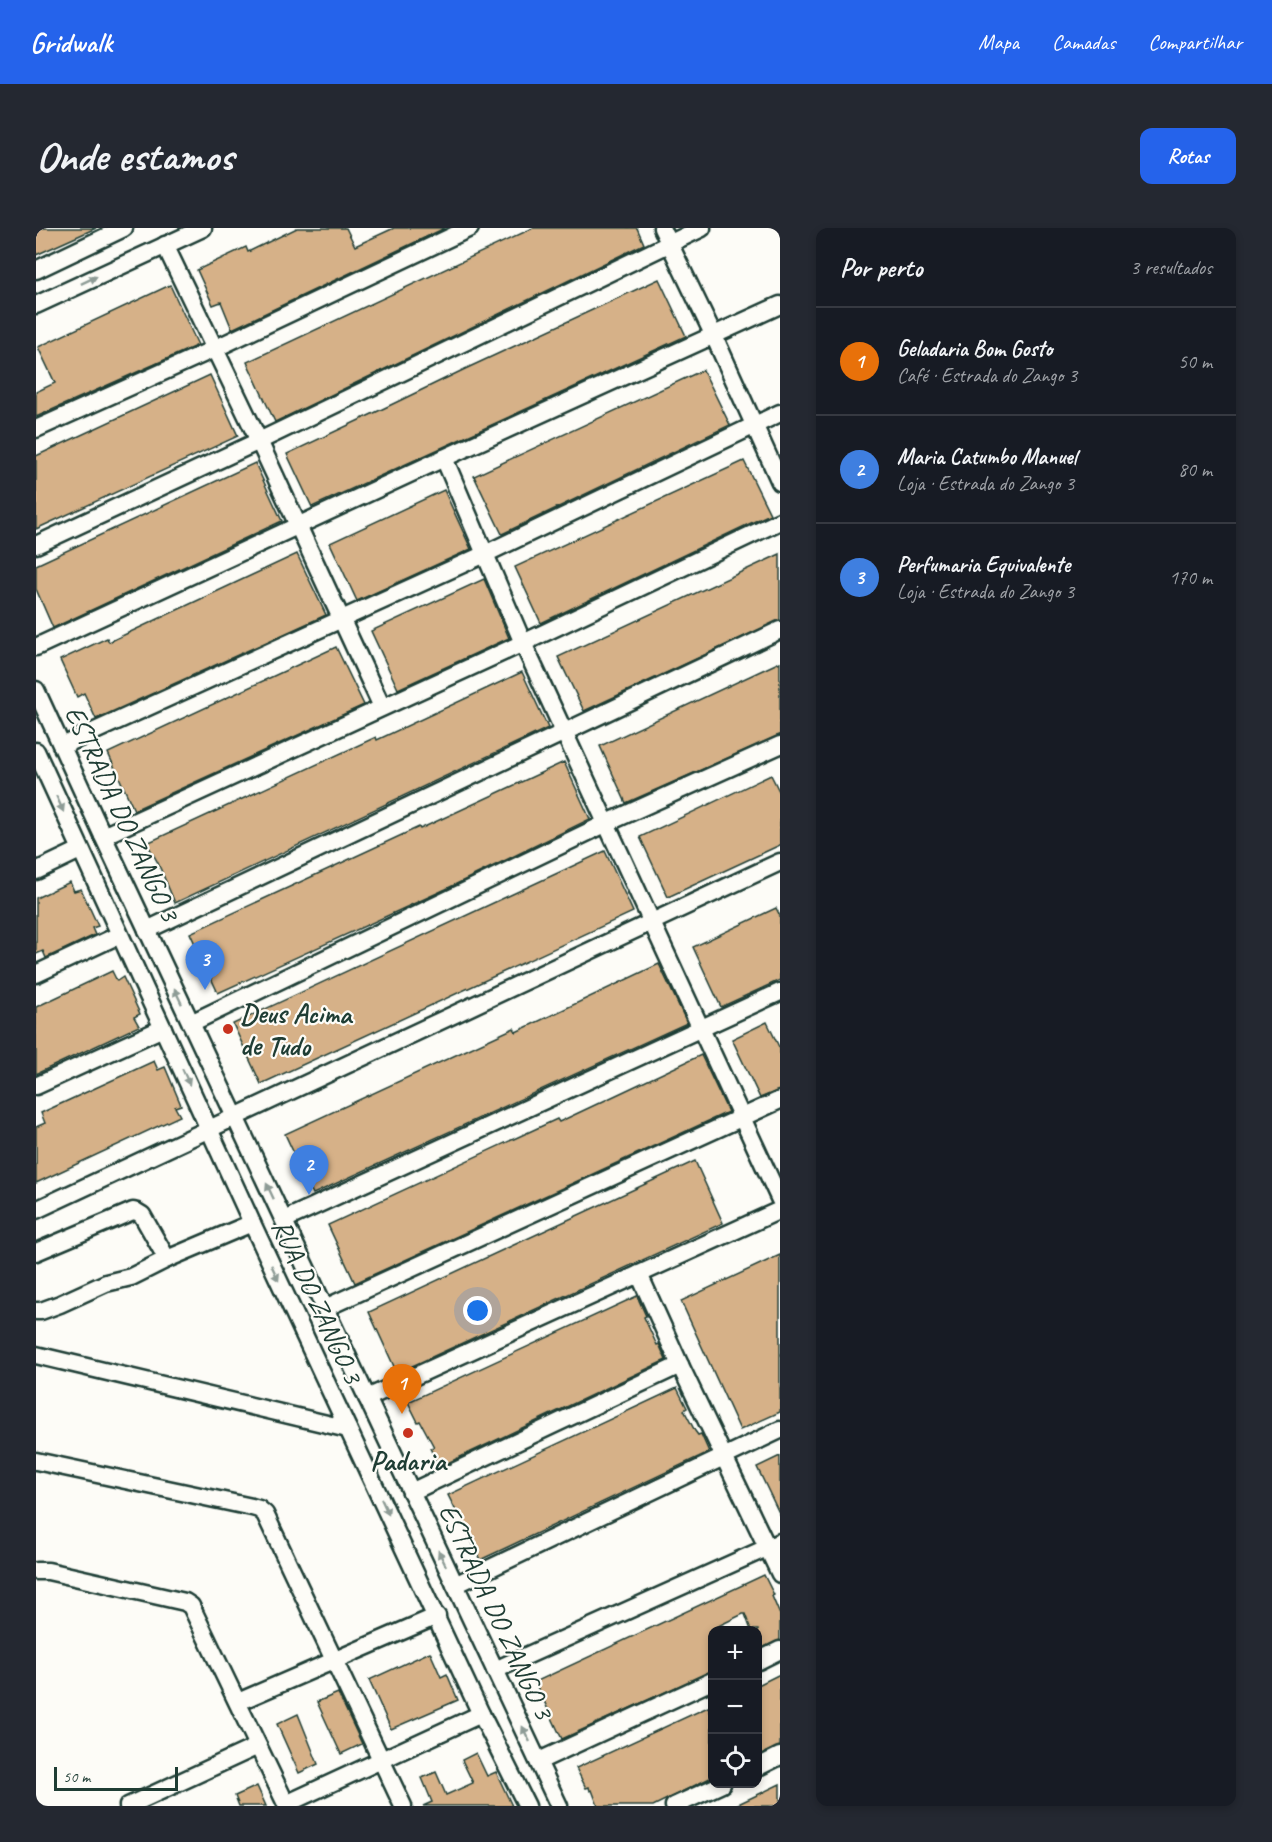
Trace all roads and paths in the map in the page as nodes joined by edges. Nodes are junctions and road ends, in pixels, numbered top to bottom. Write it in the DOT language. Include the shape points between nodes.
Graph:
graph roads {
  1 [pos="124,228"];
  2 [pos="203,228"];
  3 [pos="470,228"];
  4 [pos="702,228"];
  5 [pos="665,236"];
  6 [pos="165,245"];
  7 [pos="36,270"];
  8 [pos="36,305"];
  9 [pos="780,305"];
  10 [pos="714,336"];
  11 [pos="214,349"];
  12 [pos="780,412"];
  13 [pos="754,425"];
  14 [pos="36,429"];
  15 [pos="259,441"];
  16 [pos="444,458"];
  17 [pos="780,482"];
  18 [pos="780,521"];
  19 [pos="297,525"];
  20 [pos="36,544"];
  21 [pos="485,554"];
  22 [pos="340,619"];
  23 [pos="780,630"];
  24 [pos="523,643"];
  25 [pos="36,647"];
  26 [pos="36,690"];
  27 [pos="382,707"];
  28 [pos="565,732"];
  29 [pos="780,745"];
  30 [pos="62,746"];
  31 [pos="37,755"];
  32 [pos="607,823"];
  33 [pos="103,836"];
  34 [pos="80,850"];
  35 [pos="780,862"];
  36 [pos="36,870"];
  37 [pos="653,922"];
  38 [pos="147,930"];
  39 [pos="120,935"];
  40 [pos="36,974"];
  41 [pos="780,992"];
  42 [pos="191,1023"];
  43 [pos="163,1028"];
  44 [pos="702,1029"];
  45 [pos="36,1086"];
  46 [pos="780,1100"];
  47 [pos="236,1117"];
  48 [pos="743,1118"];
  49 [pos="210,1129"];
  50 [pos="780,1200"];
  51 [pos="36,1210"];
  52 [pos="780,1210"];
  53 [pos="284,1220"];
  54 [pos="252,1223"];
  55 [pos="36,1252"];
  56 [pos="166,1259"];
  57 [pos="639,1274"];
  58 [pos="325,1308"];
  59 [pos="36,1311"];
  60 [pos="36,1355"];
  61 [pos="680,1365"];
  62 [pos="367,1398"];
  63 [pos="348,1429"];
  64 [pos="780,1430"];
  65 [pos="724,1456"];
  66 [pos="36,1461"];
  67 [pos="411,1492"];
  68 [pos="774,1545"];
  69 [pos="36,1571"];
  70 [pos="780,1574"];
  71 [pos="455,1585"];
  72 [pos="437,1616"];
  73 [pos="780,1650"];
  74 [pos="762,1659"];
  75 [pos="335,1660"];
  76 [pos="495,1670"];
  77 [pos="708,1683"];
  78 [pos="238,1702"];
  79 [pos="481,1714"];
  80 [pos="258,1746"];
  81 [pos="780,1756"];
  82 [pos="381,1760"];
  83 [pos="538,1761"];
  84 [pos="762,1765"];
  85 [pos="713,1788"];
  86 [pos="286,1805"];
  87 [pos="128,1806"];
  88 [pos="403,1806"];
  89 [pos="527,1806"];
  90 [pos="559,1806"];
  91 [pos="674,1806"];
  1 -- 7 [label="street"];
  2 -- 6 [label="street"];
  3 -- 11 [label="street"];
  4 -- 5 [label="street"];
  5 -- 10 [label="street"];
  5 -- 15 [label="street"];
  8 -- 6 [label="street, one-way"];
  6 -- 11 [label="street"];
  9 -- 10 [label="street"];
  10 -- 13 [label="street"];
  10 -- 16 [label="street"];
  11 -- 14 [label="street"];
  11 -- 15 [label="street"];
  12 -- 13 [label="street"];
  13 -- 17 [label="street"];
  13 -- 21 [label="street"];
  15 -- 19 [label="street"];
  15 -- 20 [label="street"];
  16 -- 19 [label="street"];
  16 -- 21 [label="street"];
  18 -- 24 [label="street"];
  19 -- 22 [label="street"];
  19 -- 25 [label="street"];
  21 -- 22 [label="street"];
  21 -- 24 [label="street"];
  22 -- 27 [label="street"];
  22 -- 30 [label="street"];
  23 -- 28 [label="street"];
  24 -- 27 [label="street"];
  24 -- 28 [label="street"];
  26 -- 30 [label="street, ESTRADA DO ZANGO 3"];
  27 -- 33 [label="street"];
  28 -- 32 [label="street"];
  28 -- 38 [label="street"];
  29 -- 32 [label="street"];
  30 -- 33 [label="street, ESTRADA DO ZANGO 3"];
  31 -- 34 [label="street, RUA DO ZANGO 3, one-way"];
  32 -- 37 [label="street"];
  32 -- 42 [label="street"];
  33 -- 38 [label="street, ESTRADA DO ZANGO 3"];
  34 -- 36 [label="street"];
  34 -- 39 [label="street, RUA DO ZANGO 3"];
  35 -- 37 [label="street"];
  37 -- 44 [label="street"];
  37 -- 47 [label="street"];
  42 -- 38 [label="street, ESTRADA DO ZANGO 3, one-way"];
  39 -- 40 [label="street"];
  39 -- 43 [label="street, RUA DO ZANGO 3"];
  41 -- 44 [label="street"];
  42 -- 47 [label="street, ESTRADA DO ZANGO 3"];
  43 -- 45 [label="street"];
  43 -- 49 [label="street, RUA DO ZANGO 3, one-way"];
  44 -- 48 [label="street"];
  44 -- 53 [label="street"];
  46 -- 48 [label="street"];
  47 -- 49 [label="street"];
  53 -- 47 [label="street, ESTRADA DO ZANGO 3, one-way"];
  48 -- 50 [label="street"];
  48 -- 58 [label="street"];
  49 -- 51 [label="street"];
  49 -- 54 [label="street, RUA DO ZANGO 3"];
  52 -- 57 [label="street"];
  53 -- 58 [label="street, ESTRADA DO ZANGO 3"];
  54 -- 56 [label="street"];
  54 -- 63 [label="street, RUA DO ZANGO 3, one-way"];
  55 -- 56 [label="street" via="133,1211 142,1215"];
  56 -- 59 [label="street" via="131,1277"];
  57 -- 61 [label="street"];
  57 -- 62 [label="street"];
  58 -- 62 [label="street, ESTRADA DO ZANGO 3"];
  60 -- 63 [label="street"];
  61 -- 65 [label="street"];
  61 -- 67 [label="street"];
  62 -- 67 [label="street, ESTRADA DO ZANGO 3"];
  63 -- 72 [label="street, RUA DO ZANGO 3, one-way"];
  64 -- 65 [label="street"];
  65 -- 68 [label="street"];
  65 -- 71 [label="street"];
  66 -- 75 [label="street" via="259,1509 265,1514"];
  71 -- 67 [label="street, ESTRADA DO ZANGO 3, one-way"];
  68 -- 70 [label="street"];
  68 -- 76 [label="street"];
  69 -- 78 [label="street" via="185,1602 191,1606"];
  71 -- 76 [label="street, ESTRADA DO ZANGO 3"];
  72 -- 75 [label="street"];
  72 -- 79 [label="street, RUA DO ZANGO 3"];
  73 -- 74 [label="street"];
  75 -- 78 [label="street"];
  75 -- 82 [label="street"];
  83 -- 76 [label="street, ESTRADA DO ZANGO 3, one-way"];
  77 -- 83 [label="street"];
  78 -- 80 [label="street"];
  79 -- 82 [label="street"];
  79 -- 89 [label="street, RUA DO ZANGO 3"];
  80 -- 86 [label="street"];
  80 -- 87 [label="street"];
  81 -- 84 [label="street"];
  82 -- 86 [label="street"];
  82 -- 88 [label="street"];
  83 -- 90 [label="street, ESTRADA DO ZANGO 3"];
  85 -- 91 [label="street"];
}
